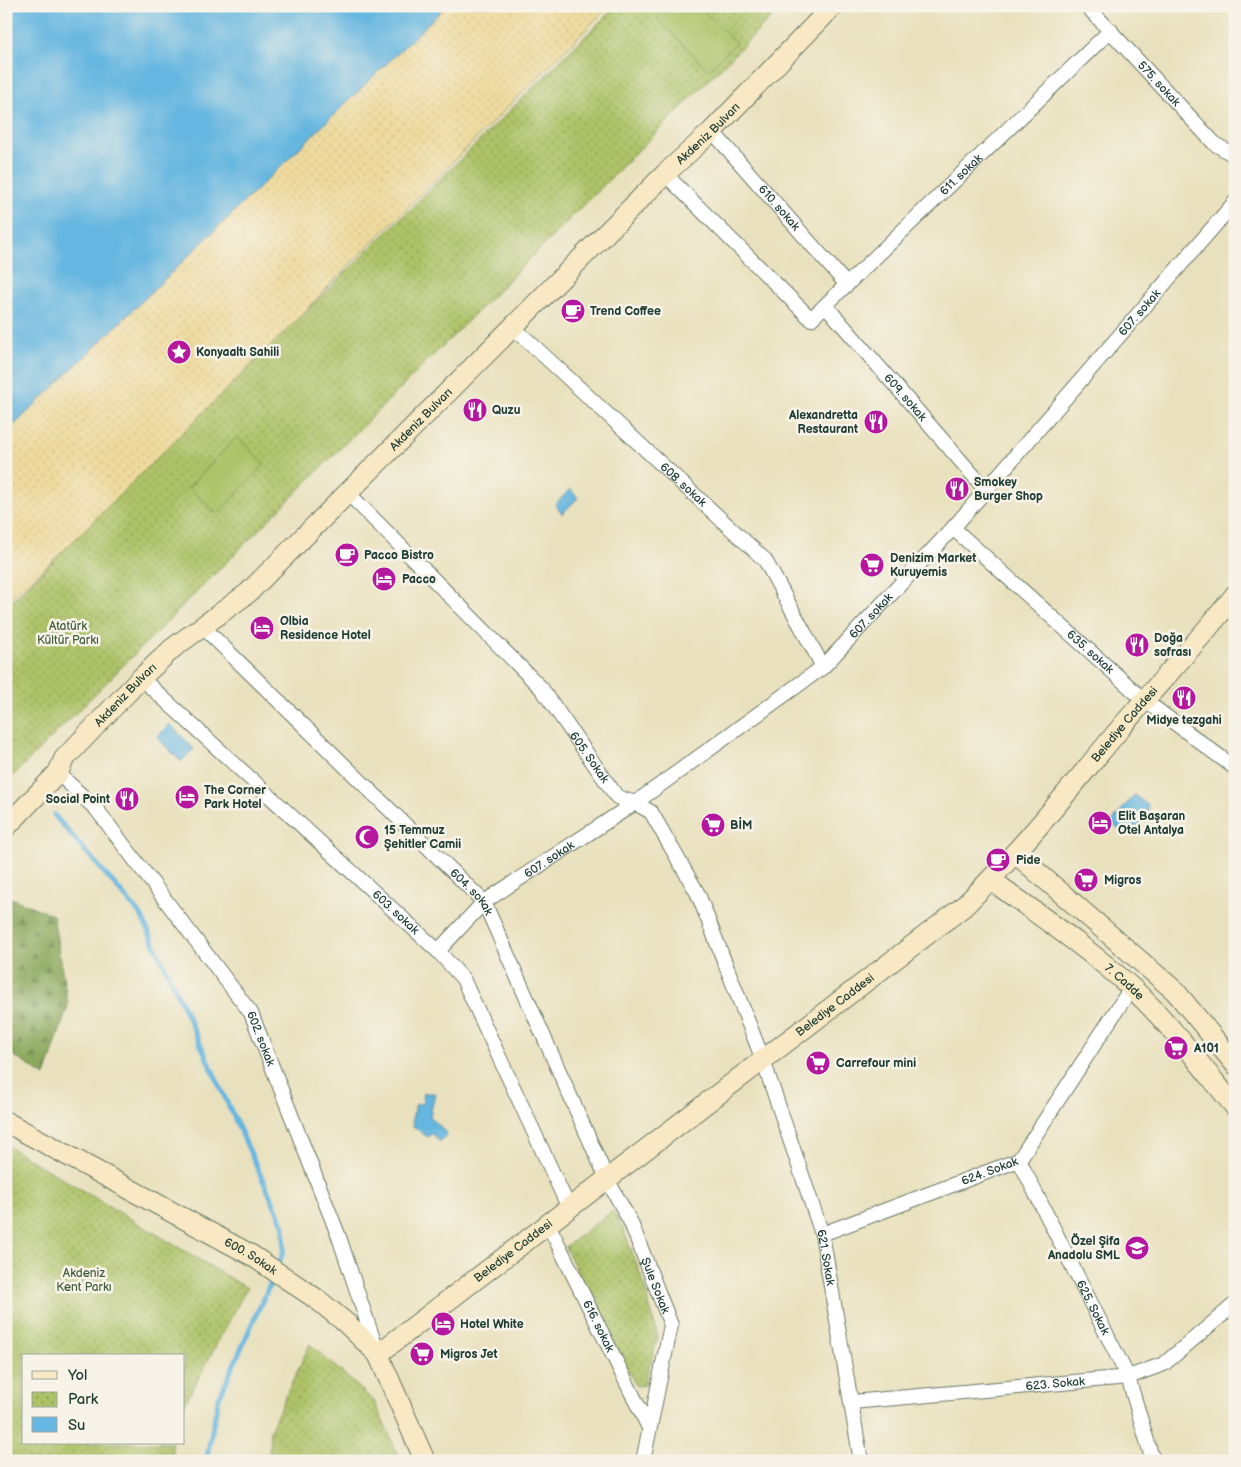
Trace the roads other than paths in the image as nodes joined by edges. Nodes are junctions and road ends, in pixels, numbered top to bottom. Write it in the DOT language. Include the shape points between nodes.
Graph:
graph roads {
  1 [pos="833,6"];
  2 [pos="1087,6"];
  3 [pos="1111,30"];
  4 [pos="712,131"];
  5 [pos="1235,156"];
  6 [pos="664,174"];
  7 [pos="1235,202"];
  8 [pos="847,285"];
  9 [pos="826,306"];
  10 [pos="513,327"];
  11 [pos="986,490"];
  12 [pos="348,493"];
  13 [pos="953,528"];
  14 [pos="1235,595"];
  15 [pos="202,626"];
  16 [pos="823,667"];
  17 [pos="141,678"];
  18 [pos="1144,700"];
  19 [pos="61,766"];
  20 [pos="1235,768"];
  21 [pos="635,803"];
  22 [pos="6,812"];
  23 [pos="6,827"];
  24 [pos="1015,853"];
  25 [pos="990,880"];
  26 [pos="484,902"];
  27 [pos="438,950"];
  28 [pos="1131,988"];
  29 [pos="763,1060"];
  30 [pos="1235,1064"];
  31 [pos="1235,1107"];
  32 [pos="6,1122"];
  33 [pos="1020,1160"];
  34 [pos="606,1179"];
  35 [pos="569,1208"];
  36 [pos="548,1224"];
  37 [pos="822,1234"];
  38 [pos="1235,1304"];
  39 [pos="378,1354"];
  40 [pos="1128,1377"];
  41 [pos="852,1402"];
  42 [pos="649,1428"];
  43 [pos="424,1461"];
  44 [pos="643,1461"];
  45 [pos="861,1461"];
  46 [pos="1153,1461"];
  1 -- 4 [label="main road, Akdeniz Bulvarı"];
  2 -- 3 [label="street, 575. sokak"];
  3 -- 5 [label="street, 575. sokak" via="1215,144"];
  3 -- 8 [label="street, 611. sokak"];
  4 -- 6 [label="main road, Akdeniz Bulvarı"];
  4 -- 8 [label="street, 610. sokak"];
  6 -- 9 [label="street, 611. sokak" via="811,319"];
  6 -- 10 [label="main road, Akdeniz Bulvarı"];
  7 -- 11 [label="street, 607. sokak"];
  8 -- 9 [label="street, 611. sokak"];
  9 -- 11 [label="street, 609. sokak"];
  10 -- 12 [label="main road, Akdeniz Bulvarı"];
  10 -- 16 [label="street, 608. sokak" via="765,560"];
  11 -- 13 [label="street, 607. sokak"];
  12 -- 15 [label="main road, Akdeniz Bulvarı" via="248,593"];
  12 -- 21 [label="street, 605. Sokak" via="542,689 618,797"];
  13 -- 16 [label="street, 607. sokak"];
  13 -- 18 [label="street, 635. sokak"];
  14 -- 18 [label="main road, Belediye Caddesi"];
  15 -- 17 [label="main road, Akdeniz Bulvarı"];
  15 -- 26 [label="street, 604. sokak"];
  16 -- 21 [label="street, 607. sokak"];
  17 -- 19 [label="main road, Akdeniz Bulvarı"];
  17 -- 27 [label="street, 603. sokak"];
  18 -- 20 [label="street, 635. sokak"];
  18 -- 24 [label="main road, Belediye Caddesi"];
  19 -- 22 [label="main road" via="51,767"];
  19 -- 23 [label="main road, Akdeniz Bulvarı"];
  19 -- 39 [label="street, 602. sokak" via="251,1013 339,1237"];
  21 -- 26 [label="street, 607. sokak"];
  21 -- 29 [label="street, 605. Sokak" via="651,812 698,894"];
  24 -- 25 [label="main road, Belediye Caddesi"];
  24 -- 30 [label="main road" via="1175,990"];
  25 -- 28 [label="main road, 7. Cadde"];
  25 -- 29 [label="main road, Belediye Caddesi" via="962,907"];
  26 -- 27 [label="street, 607. sokak"];
  26 -- 34 [label="street, 604. sokak"];
  27 -- 35 [label="street, 603. sokak" via="463,979"];
  28 -- 31 [label="main road, 7. Cadde" via="1158,1014"];
  28 -- 33 [label="street, 624. Sokak"];
  29 -- 34 [label="main road, Belediye Caddesi"];
  29 -- 37 [label="street, 621. Sokak"];
  32 -- 39 [label="main road, 600. Sokak" via="251,1255 318,1300"];
  33 -- 37 [label="street, 624. Sokak"];
  33 -- 40 [label="street, 625. Sokak"];
  34 -- 35 [label="main road, Belediye Caddesi"];
  34 -- 42 [label="street, Şule Sokak" via="631,1223 671,1325"];
  35 -- 36 [label="main road, Belediye Caddesi"];
  36 -- 39 [label="main road, Belediye Caddesi"];
  36 -- 42 [label="street, 616. sokak"];
  37 -- 41 [label="street, 621. Sokak"];
  38 -- 40 [label="street, 623. Sokak" via="1164,1364"];
  39 -- 43 [label="main road, 600. Sokak"];
  40 -- 41 [label="street, 623. Sokak"];
  40 -- 46 [label="street, 625. Sokak"];
  41 -- 45 [label="street, 621. Sokak"];
  42 -- 44 [label="street"];
}
